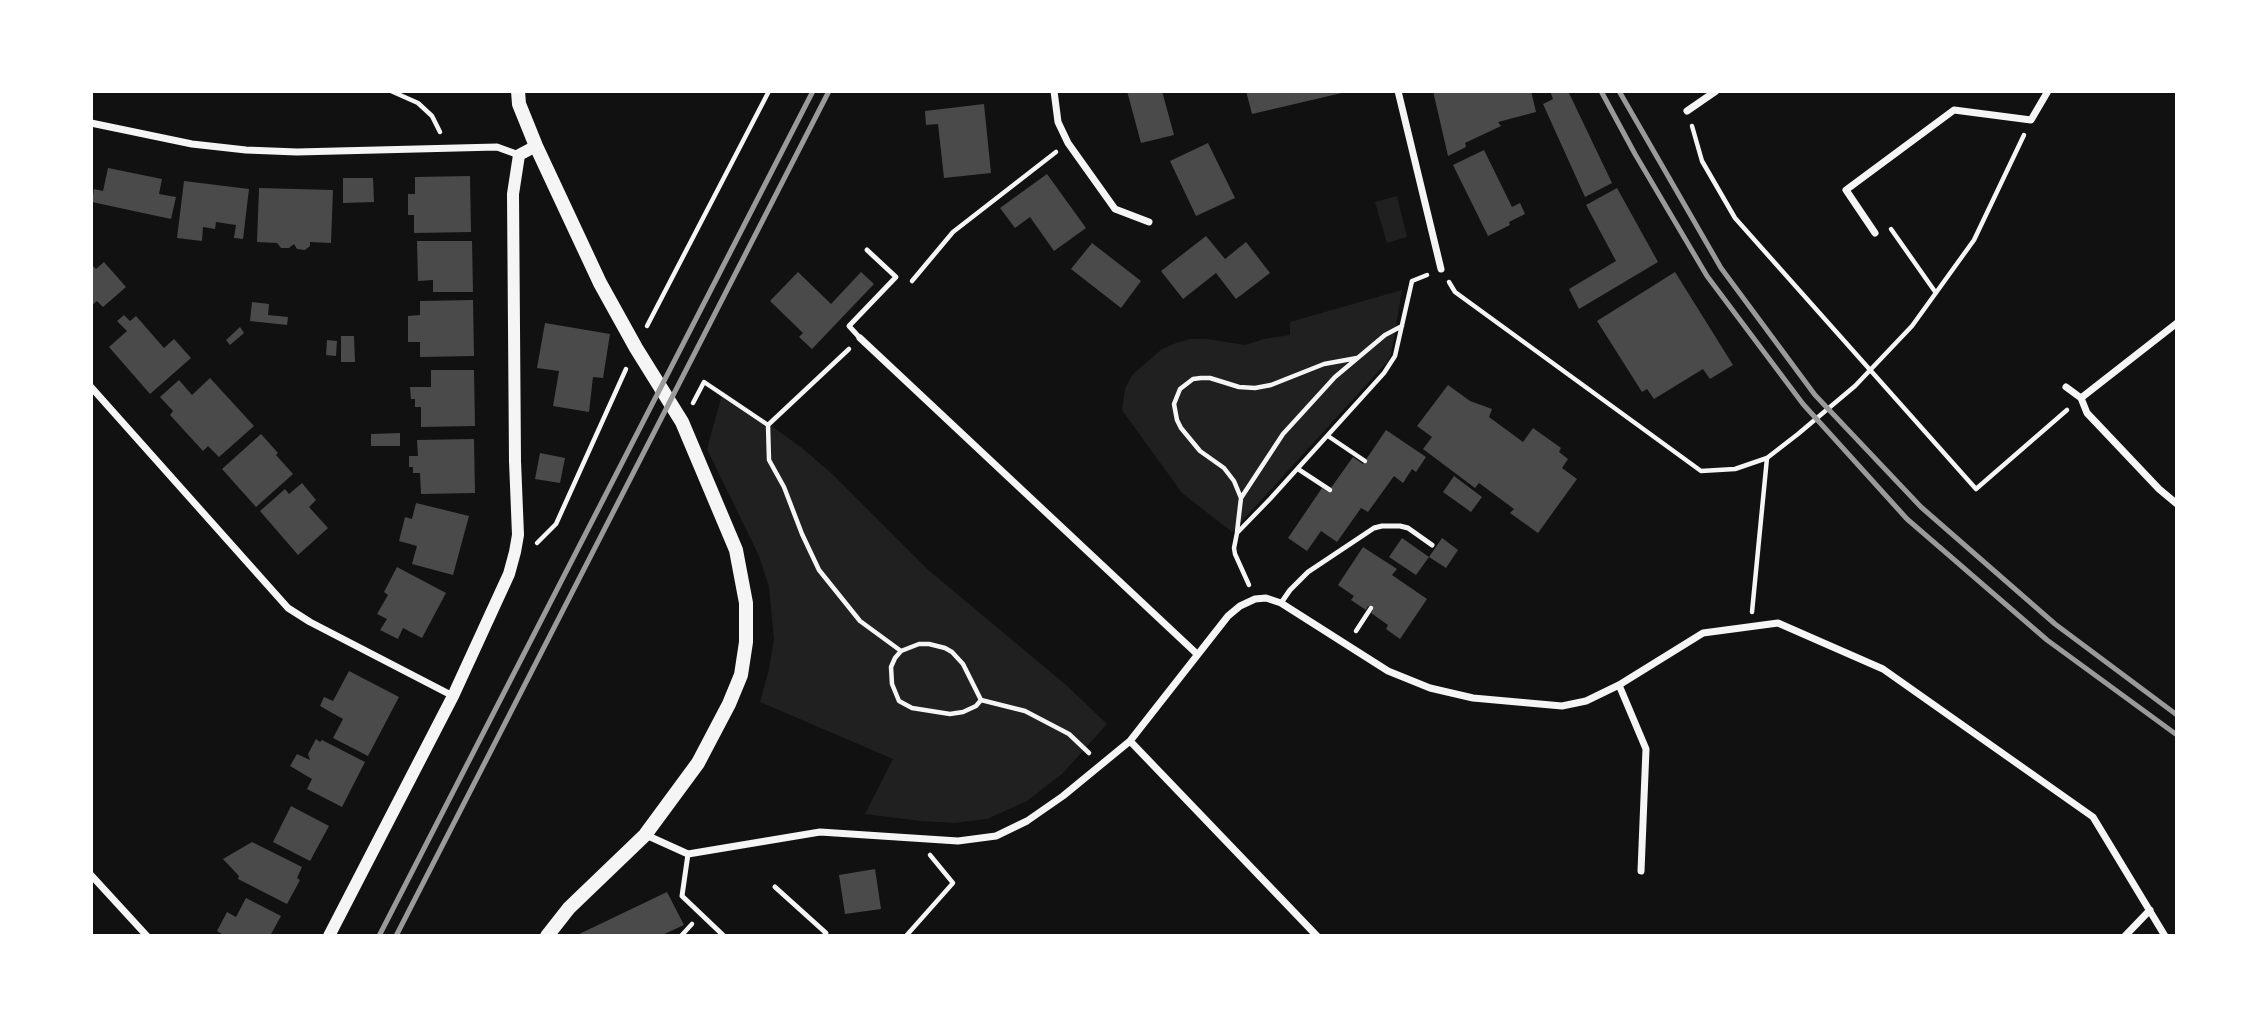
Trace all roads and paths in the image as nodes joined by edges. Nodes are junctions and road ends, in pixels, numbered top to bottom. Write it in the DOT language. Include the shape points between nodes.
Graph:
graph roads {
  1 [pos="391,91"];
  2 [pos="518,91"];
  3 [pos="769,91"];
  4 [pos="1054,91"];
  5 [pos="1398,91"];
  6 [pos="1716,91"];
  7 [pos="2048,91"];
  8 [pos="1687,111"];
  9 [pos="2031,120"];
  10 [pos="91,123"];
  11 [pos="440,133"];
  12 [pos="536,146"];
  13 [pos="519,155"];
  14 [pos="1149,222"];
  15 [pos="1875,233"];
  16 [pos="867,250"];
  17 [pos="1441,269"];
  18 [pos="1936,293"];
  19 [pos="650,320"];
  20 [pos="2177,323"];
  21 [pos="1402,326"];
  22 [pos="860,338"];
  23 [pos="1357,358"];
  24 [pos="626,368"];
  25 [pos="1870,371"];
  26 [pos="91,387"];
  27 [pos="2066,387"];
  28 [pos="2081,397"];
  29 [pos="768,425"];
  30 [pos="1328,436"];
  31 [pos="1767,458"];
  32 [pos="1365,461"];
  33 [pos="1298,468"];
  34 [pos="1330,490"];
  35 [pos="1241,498"];
  36 [pos="2177,504"];
  37 [pos="1237,533"];
  38 [pos="536,544"];
  39 [pos="1432,545"];
  40 [pos="1255,599"];
  41 [pos="1281,603"];
  42 [pos="1371,608"];
  43 [pos="1751,627"];
  44 [pos="1347,645"];
  45 [pos="901,651"];
  46 [pos="1197,654"];
  47 [pos="1619,685"];
  48 [pos="453,696"];
  49 [pos="981,699"];
  50 [pos="1130,741"];
  51 [pos="1102,764"];
  52 [pos="645,835"];
  53 [pos="917,839"];
  54 [pos="688,855"];
  55 [pos="1641,872"];
  56 [pos="91,875"];
  57 [pos="775,887"];
  58 [pos="2150,910"];
  59 [pos="147,936"];
  60 [pos="329,936"];
  61 [pos="547,936"];
  62 [pos="724,936"];
  63 [pos="824,936"];
  64 [pos="906,936"];
  65 [pos="1317,936"];
  66 [pos="2125,936"];
  67 [pos="2165,936"];
  1 -- 11 [label="path" via="418,103 432,116"];
  2 -- 12 [label="main road"];
  3 -- 19 [label="path"];
  4 -- 14 [label="street" via="1058,122 1068,143 1115,209"];
  5 -- 17 [label="street"];
  6 -- 8 [label="street"];
  7 -- 9 [label="street"];
  8 -- 25 [label="path" via="1702,161 1735,218"];
  9 -- 15 [label="street" via="1954,110 1948,114 1846,190"];
  9 -- 18 [label="path" via="1974,240"];
  10 -- 13 [label="street" via="246,150 497,148"];
  12 -- 13 [label="street"];
  12 -- 52 [label="main road" via="600,283 682,422 736,550 746,603 741,675 729,704 698,762"];
  13 -- 48 [label="street" via="513,194 517,543 509,574"];
  15 -- 18 [label="path" via="1888,224"];
  16 -- 22 [label="lane" via="896,277 849,326"];
  17 -- 21 [label="path" via="1412,281"];
  17 -- 31 [label="path" via="1455,292 1701,471 1735,469"];
  18 -- 25 [label="path"];
  20 -- 28 [label="street"];
  21 -- 23 [label="path"];
  21 -- 30 [label="path" via="1395,356 1384,373"];
  22 -- 46 [label="street"];
  23 -- 35 [label="path" via="1283,434"];
  23 -- 35 [label="path" via="1324,363 1255,388 1210,377 1193,379 1180,389 1174,404 1181,428 1200,451 1224,468"];
  24 -- 38 [label="path" via="556,524"];
  25 -- 28 [label="path" via="1976,489"];
  25 -- 31 [label="path"];
  26 -- 48 [label="street" via="288,608"];
  27 -- 28 [label="street"];
  28 -- 36 [label="street" via="2087,413"];
  29 -- 45 [label="path" via="769,460 819,570 860,621"];
  30 -- 32 [label="path"];
  30 -- 33 [label="path"];
  31 -- 43 [label="path"];
  33 -- 34 [label="path"];
  33 -- 37 [label="path"];
  35 -- 37 [label="path"];
  37 -- 40 [label="path" via="1235,554"];
  39 -- 41 [label="lane" via="1408,528 1374,528 1308,572"];
  40 -- 41 [label="street"];
  40 -- 46 [label="street" via="1227,616"];
  41 -- 44 [label="street"];
  42 -- 44 [label="path"];
  43 -- 47 [label="street" via="1703,633"];
  43 -- 58 [label="street" via="1778,624 1883,669 2093,817"];
  44 -- 47 [label="street" via="1388,671 1473,698 1562,706 1586,701"];
  45 -- 49 [label="path" via="929,644 952,652"];
  45 -- 49 [label="path" via="891,667 899,701 950,715 976,706"];
  46 -- 50 [label="street"];
  47 -- 55 [label="street" via="1646,749"];
  48 -- 60 [label="street"];
  49 -- 51 [label="path" via="1025,711 1069,734"];
  50 -- 51 [label="street"];
  50 -- 65 [label="street"];
  51 -- 53 [label="street" via="1027,821 996,836 958,841"];
  52 -- 54 [label="street"];
  52 -- 61 [label="main road" via="569,908"];
  53 -- 54 [label="street" via="820,832"];
  53 -- 64 [label="path" via="953,883"];
  54 -- 62 [label="lane" via="682,896"];
  56 -- 59 [label="street"];
  57 -- 63 [label="lane" via="826,933"];
  58 -- 66 [label="street"];
  58 -- 67 [label="street"];
}
